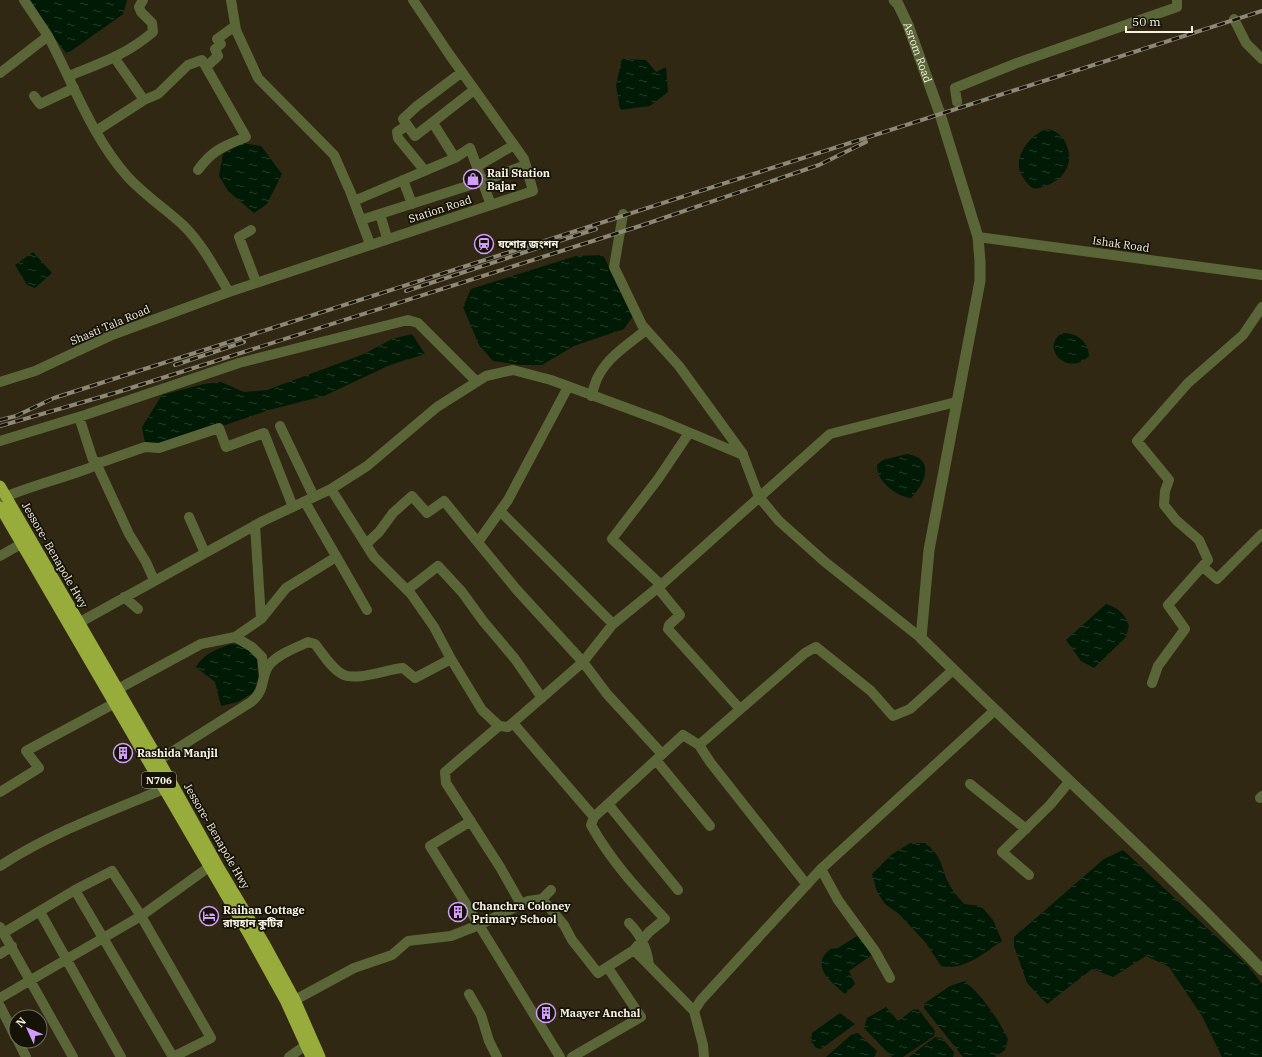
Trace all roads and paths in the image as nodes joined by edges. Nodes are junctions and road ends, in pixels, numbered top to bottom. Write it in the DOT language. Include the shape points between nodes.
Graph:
graph roads {
  1 [pos="24,0"];
  2 [pos="143,0"];
  3 [pos="231,0"];
  4 [pos="413,0"];
  5 [pos="1177,0"];
  6 [pos="898,1"];
  7 [pos="1234,19"];
  8 [pos="236,26"];
  9 [pos="48,36"];
  10 [pos="114,58"];
  11 [pos="1262,59"];
  12 [pos="206,67"];
  13 [pos="462,72"];
  14 [pos="0,73"];
  15 [pos="69,76"];
  16 [pos="74,88"];
  17 [pos="474,90"];
  18 [pos="34,96"];
  19 [pos="144,100"];
  20 [pos="957,102"];
  21 [pos="433,123"];
  22 [pos="406,126"];
  23 [pos="96,131"];
  24 [pos="514,145"];
  25 [pos="455,158"];
  26 [pos="526,165"];
  27 [pos="478,166"];
  28 [pos="198,170"];
  29 [pos="425,171"];
  30 [pos="403,180"];
  31 [pos="483,181"];
  32 [pos="354,201"];
  33 [pos="412,204"];
  34 [pos="491,205"];
  35 [pos="380,214"];
  36 [pos="623,214"];
  37 [pos="361,220"];
  38 [pos="251,230"];
  39 [pos="978,237"];
  40 [pos="387,238"];
  41 [pos="370,244"];
  42 [pos="1262,275"];
  43 [pos="256,282"];
  44 [pos="229,292"];
  45 [pos="1262,307"];
  46 [pos="646,330"];
  47 [pos="0,382"];
  48 [pos="477,382"];
  49 [pos="568,387"];
  50 [pos="592,396"];
  51 [pos="956,402"];
  52 [pos="79,417"];
  53 [pos="280,426"];
  54 [pos="689,433"];
  55 [pos="0,442"];
  56 [pos="744,455"];
  57 [pos="0,486"];
  58 [pos="331,489"];
  59 [pos="759,497"];
  60 [pos="3,498"];
  61 [pos="309,499"];
  62 [pos="0,507"];
  63 [pos="293,507"];
  64 [pos="501,512"];
  65 [pos="189,517"];
  66 [pos="255,525"];
  67 [pos="1262,534"];
  68 [pos="25,541"];
  69 [pos="478,542"];
  70 [pos="366,544"];
  71 [pos="205,553"];
  72 [pos="0,556"];
  73 [pos="336,557"];
  74 [pos="1203,567"];
  75 [pos="154,580"];
  76 [pos="659,587"];
  77 [pos="407,590"];
  78 [pos="124,597"];
  79 [pos="138,609"];
  80 [pos="366,610"];
  81 [pos="261,619"];
  82 [pos="613,624"];
  83 [pos="75,625"];
  84 [pos="236,637"];
  85 [pos="921,638"];
  86 [pos="451,659"];
  87 [pos="583,662"];
  88 [pos="953,670"];
  89 [pos="265,678"];
  90 [pos="1152,683"];
  91 [pos="118,689"];
  92 [pos="542,698"];
  93 [pos="114,703"];
  94 [pos="740,709"];
  95 [pos="994,711"];
  96 [pos="513,723"];
  97 [pos="499,726"];
  98 [pos="699,745"];
  99 [pos="659,757"];
  100 [pos="159,760"];
  101 [pos="1069,782"];
  102 [pos="970,784"];
  103 [pos="164,789"];
  104 [pos="0,792"];
  105 [pos="608,804"];
  106 [pos="594,817"];
  107 [pos="471,821"];
  108 [pos="710,826"];
  109 [pos="1026,829"];
  110 [pos="0,866"];
  111 [pos="209,868"];
  112 [pos="821,870"];
  113 [pos="1029,875"];
  114 [pos="808,885"];
  115 [pos="75,890"];
  116 [pos="551,890"];
  117 [pos="678,890"];
  118 [pos="542,899"];
  119 [pos="521,904"];
  120 [pos="40,912"];
  121 [pos="141,916"];
  122 [pos="629,923"];
  123 [pos="479,925"];
  124 [pos="2,930"];
  125 [pos="104,939"];
  126 [pos="12,946"];
  127 [pos="634,950"];
  128 [pos="0,954"];
  129 [pos="67,958"];
  130 [pos="649,966"];
  131 [pos="608,968"];
  132 [pos="1262,970"];
  133 [pos="890,978"];
  134 [pos="30,981"];
  135 [pos="469,994"];
  136 [pos="0,998"];
  137 [pos="295,1000"];
  138 [pos="0,1006"];
  139 [pos="694,1011"];
  140 [pos="8,1022"];
  141 [pos="306,1045"];
  142 [pos="73,1057"];
  143 [pos="121,1057"];
  144 [pos="173,1057"];
  145 [pos="288,1057"];
  146 [pos="311,1057"];
  147 [pos="320,1057"];
  148 [pos="497,1057"];
  149 [pos="560,1057"];
  150 [pos="572,1057"];
  151 [pos="704,1057"];
  1 -- 9 [label="street"];
  2 -- 10 [label="street" via="139,7 152,23 153,32 136,46"];
  3 -- 8 [label="street"];
  4 -- 13 [label="street, Station Road"];
  5 -- 20 [label="street" via="1177,7 955,88"];
  6 -- 39 [label="street, Asrom Road" via="938,107"];
  7 -- 11 [label="street" via="1246,43"];
  8 -- 12 [label="street" via="217,39 221,44 215,49 218,56"];
  8 -- 32 [label="street" via="258,78 334,155"];
  9 -- 14 [label="street"];
  9 -- 15 [label="street"];
  10 -- 15 [label="street"];
  10 -- 19 [label="street"];
  12 -- 19 [label="street" via="202,60 188,65 158,94"];
  12 -- 28 [label="street" via="246,137 222,147 207,157"];
  13 -- 17 [label="street, Station Road"];
  13 -- 22 [label="street" via="407,115 403,119"];
  15 -- 16 [label="street"];
  16 -- 18 [label="street" via="40,104"];
  16 -- 23 [label="street"];
  17 -- 21 [label="street"];
  17 -- 24 [label="street, Station Road"];
  19 -- 23 [label="street"];
  21 -- 22 [label="street" via="414,136"];
  21 -- 25 [label="street"];
  22 -- 29 [label="street" via="397,132 398,138"];
  23 -- 44 [label="street" via="127,176 184,227 202,247"];
  24 -- 26 [label="street, Station Road"];
  24 -- 27 [label="street"];
  25 -- 27 [label="street" via="470,148"];
  25 -- 29 [label="street"];
  26 -- 31 [label="street"];
  26 -- 34 [label="street, Station Road" via="533,191"];
  27 -- 31 [label="street"];
  29 -- 30 [label="street"];
  30 -- 32 [label="street"];
  30 -- 33 [label="street"];
  31 -- 33 [label="street"];
  31 -- 34 [label="street"];
  32 -- 37 [label="street"];
  33 -- 35 [label="street"];
  34 -- 40 [label="street, Station Road"];
  35 -- 37 [label="street"];
  35 -- 40 [label="street"];
  36 -- 46 [label="street" via="614,267"];
  37 -- 41 [label="street"];
  38 -- 43 [label="street" via="239,237"];
  39 -- 42 [label="street, Ishak Road"];
  39 -- 51 [label="street, Asrom Road" via="980,281"];
  40 -- 41 [label="street, Station Road"];
  41 -- 43 [label="street, Station Road"];
  43 -- 44 [label="street, Station Road"];
  44 -- 47 [label="street, Shasti Tala Road" via="112,335 35,371"];
  45 -- 74 [label="street" via="1243,335 1188,383 1137,441 1169,480 1164,505 1176,520 1199,540 1208,560"];
  46 -- 50 [label="street" via="604,366"];
  46 -- 56 [label="street" via="679,366"];
  48 -- 49 [label="street" via="486,376 513,370"];
  48 -- 52 [label="street" via="418,323 408,320 239,363"];
  48 -- 58 [label="street" via="437,407 367,466"];
  49 -- 50 [label="street"];
  49 -- 64 [label="street"];
  50 -- 54 [label="street"];
  51 -- 59 [label="street" via="830,434"];
  51 -- 85 [label="street, Asrom Road" via="929,550"];
  52 -- 55 [label="street"];
  52 -- 63 [label="street" via="93,460 99,463 145,447 159,448 219,428 226,448 264,433"];
  53 -- 61 [label="street"];
  54 -- 56 [label="street"];
  54 -- 76 [label="street" via="612,539"];
  56 -- 59 [label="street"];
  57 -- 60 [label="highway, Jessore- Benapole Hwy / N706"];
  58 -- 61 [label="street"];
  58 -- 70 [label="street"];
  59 -- 76 [label="street"];
  59 -- 85 [label="street" via="779,521 825,562"];
  60 -- 68 [label="highway, Jessore- Benapole Hwy / N706"];
  60 -- 75 [label="street" via="38,483 77,473 97,464 128,534"];
  61 -- 63 [label="street"];
  61 -- 73 [label="street"];
  62 -- 68 [label="highway, Jessore- Benapole Hwy / N706"];
  63 -- 66 [label="street"];
  64 -- 69 [label="street"];
  64 -- 82 [label="street"];
  65 -- 71 [label="street"];
  66 -- 71 [label="street"];
  66 -- 81 [label="street"];
  67 -- 74 [label="street" via="1217,579"];
  68 -- 72 [label="street"];
  68 -- 83 [label="highway, Jessore- Benapole Hwy / N706"];
  69 -- 70 [label="street" via="444,501 427,513 412,496"];
  69 -- 87 [label="street" via="516,589"];
  70 -- 77 [label="street" via="374,557"];
  71 -- 75 [label="street"];
  73 -- 80 [label="street"];
  73 -- 81 [label="street" via="286,588"];
  74 -- 90 [label="street" via="1168,605 1185,629 1158,666"];
  75 -- 78 [label="street"];
  76 -- 82 [label="street"];
  76 -- 94 [label="street" via="680,615 668,629"];
  77 -- 86 [label="street" via="434,627"];
  77 -- 92 [label="street" via="438,566 515,659"];
  78 -- 79 [label="street"];
  78 -- 83 [label="street"];
  81 -- 84 [label="street"];
  82 -- 87 [label="street"];
  83 -- 91 [label="highway, Jessore- Benapole Hwy / N706"];
  83 -- 93 [label="highway, Jessore- Benapole Hwy / N706"];
  84 -- 89 [label="street" via="252,647 262,658"];
  84 -- 91 [label="street" via="201,644"];
  85 -- 88 [label="street"];
  86 -- 89 [label="street" via="415,678 403,668 357,677 343,675 315,644 308,642 279,656 269,665"];
  86 -- 97 [label="street" via="482,710"];
  87 -- 92 [label="street"];
  87 -- 99 [label="street"];
  88 -- 94 [label="street" via="910,709 893,716 871,691 816,647 805,653"];
  88 -- 95 [label="street"];
  89 -- 100 [label="street" via="260,695 251,702"];
  91 -- 100 [label="highway, Jessore- Benapole Hwy / N706"];
  92 -- 96 [label="street"];
  93 -- 103 [label="highway, Jessore- Benapole Hwy / N706"];
  93 -- 104 [label="street" via="26,751 39,768"];
  94 -- 98 [label="street"];
  95 -- 101 [label="street"];
  95 -- 112 [label="street"];
  96 -- 97 [label="street" via="508,727"];
  96 -- 106 [label="street"];
  97 -- 107 [label="street" via="445,772 446,783"];
  98 -- 99 [label="street" via="683,735"];
  98 -- 114 [label="street"];
  99 -- 105 [label="street"];
  99 -- 108 [label="street"];
  100 -- 137 [label="highway, Jessore- Benapole Hwy / N706"];
  101 -- 109 [label="street"];
  101 -- 132 [label="street" via="1166,872"];
  102 -- 109 [label="street"];
  103 -- 110 [label="street" via="85,821 29,848"];
  103 -- 111 [label="highway, Jessore- Benapole Hwy / N706"];
  105 -- 106 [label="street"];
  105 -- 117 [label="street"];
  106 -- 127 [label="street" via="590,825 616,864 630,883 665,918"];
  107 -- 119 [label="street"];
  107 -- 123 [label="street" via="430,846"];
  109 -- 113 [label="street" via="1002,852"];
  111 -- 121 [label="street"];
  111 -- 141 [label="highway, Jessore- Benapole Hwy / N706" via="250,935"];
  112 -- 114 [label="street"];
  112 -- 133 [label="street"];
  114 -- 139 [label="street"];
  115 -- 120 [label="street"];
  115 -- 121 [label="street" via="112,871"];
  115 -- 125 [label="street"];
  116 -- 118 [label="street"];
  118 -- 119 [label="street" via="537,898"];
  118 -- 131 [label="street" via="598,973"];
  119 -- 123 [label="street"];
  120 -- 124 [label="street"];
  120 -- 129 [label="street"];
  121 -- 125 [label="street"];
  121 -- 144 [label="street" via="211,1038"];
  122 -- 130 [label="street" via="647,951"];
  123 -- 137 [label="street" via="452,936 408,940 392,955 354,968"];
  123 -- 149 [label="street"];
  124 -- 126 [label="street"];
  125 -- 129 [label="street"];
  125 -- 144 [label="street"];
  126 -- 128 [label="street"];
  126 -- 134 [label="street"];
  127 -- 130 [label="street"];
  127 -- 131 [label="street"];
  129 -- 134 [label="street"];
  129 -- 143 [label="street"];
  130 -- 139 [label="street"];
  131 -- 150 [label="street" via="641,1017"];
  134 -- 136 [label="street"];
  134 -- 142 [label="street"];
  135 -- 148 [label="street" via="481,1015 489,1042"];
  137 -- 147 [label="highway, Jessore- Benapole Hwy / N706"];
  138 -- 140 [label="street"];
  139 -- 151 [label="street"];
  141 -- 145 [label="street"];
  141 -- 146 [label="highway, Jessore- Benapole Hwy / N706"];
}
